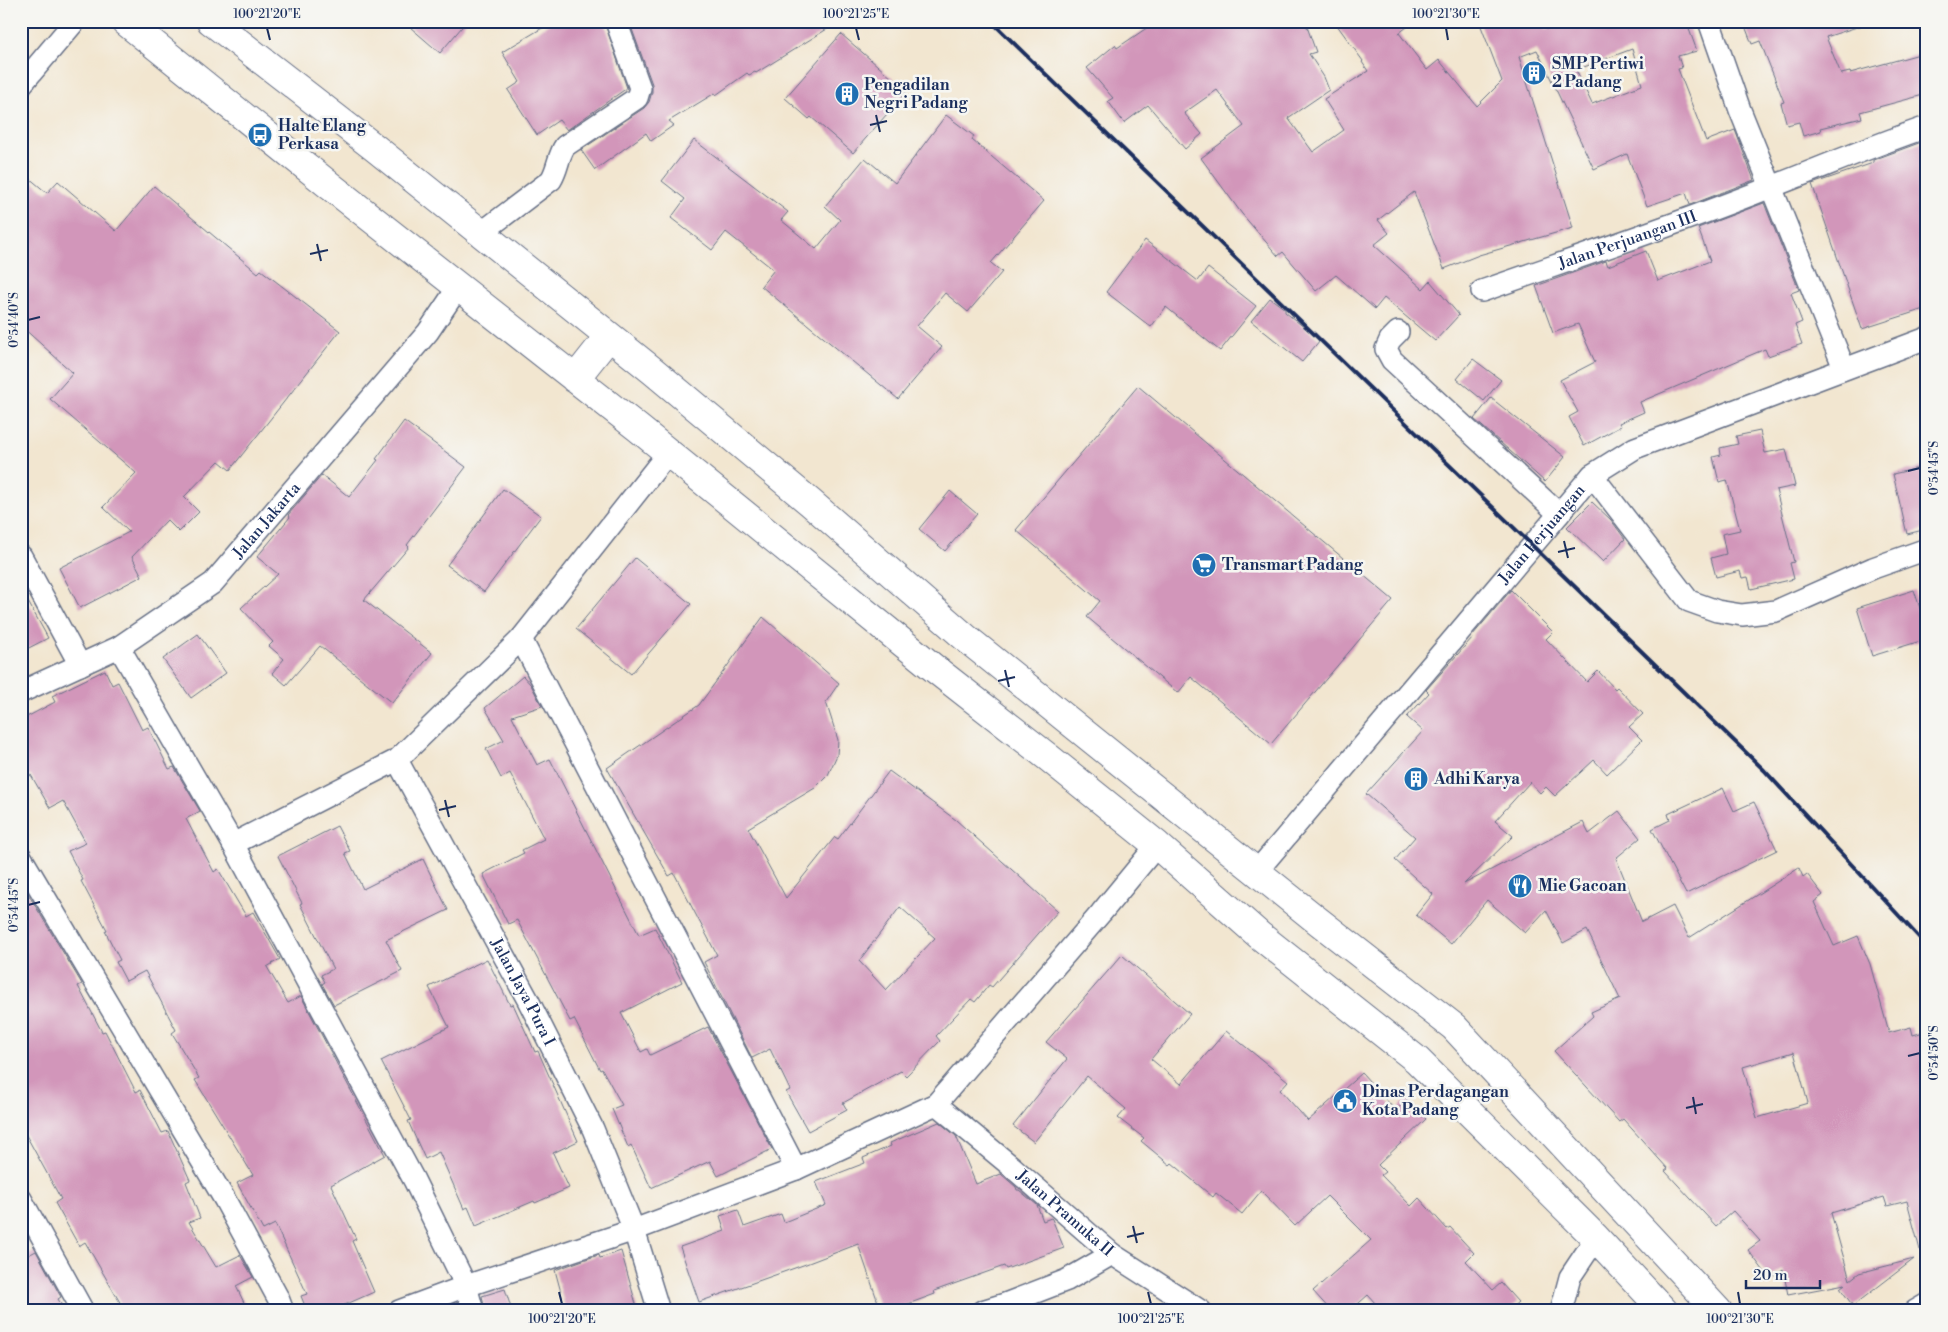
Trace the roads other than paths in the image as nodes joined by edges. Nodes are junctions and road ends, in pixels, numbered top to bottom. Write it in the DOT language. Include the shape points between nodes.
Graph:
graph roads {
  1 [pos="75,21"];
  2 [pos="125,21"];
  3 [pos="211,21"];
  4 [pos="616,21"];
  5 [pos="1709,21"];
  6 [pos="21,85"];
  7 [pos="1927,127"];
  8 [pos="1771,187"];
  9 [pos="481,233"];
  10 [pos="459,286"];
  11 [pos="1482,290"];
  12 [pos="1398,332"];
  13 [pos="609,336"];
  14 [pos="1927,338"];
  15 [pos="1844,368"];
  16 [pos="575,379"];
  17 [pos="668,453"];
  18 [pos="1592,475"];
  19 [pos="1559,514"];
  20 [pos="1927,548"];
  21 [pos="21,556"];
  22 [pos="521,639"];
  23 [pos="119,647"];
  24 [pos="80,665"];
  25 [pos="21,692"];
  26 [pos="397,760"];
  27 [pos="233,844"];
  28 [pos="1157,844"];
  29 [pos="21,857"];
  30 [pos="1257,871"];
  31 [pos="936,1104"];
  32 [pos="796,1169"];
  33 [pos="21,1199"];
  34 [pos="634,1230"];
  35 [pos="1596,1238"];
  36 [pos="1112,1254"];
  37 [pos="466,1286"];
  38 [pos="1927,1304"];
  39 [pos="82,1311"];
  40 [pos="283,1311"];
  41 [pos="399,1311"];
  42 [pos="473,1311"];
  43 [pos="659,1311"];
  44 [pos="982,1311"];
  45 [pos="1202,1311"];
  46 [pos="1561,1311"];
  47 [pos="1664,1311"];
  48 [pos="1718,1311"];
  49 [pos="1914,1311"];
  1 -- 6 [label="street"];
  2 -- 10 [label="main road"];
  3 -- 9 [label="main road"];
  4 -- 9 [label="street" via="640,94 565,146 551,180"];
  5 -- 8 [label="street"];
  7 -- 8 [label="street, Jalan Perjuangan III"];
  8 -- 11 [label="street, Jalan Perjuangan III"];
  8 -- 15 [label="street"];
  9 -- 13 [label="main road"];
  10 -- 16 [label="main road"];
  10 -- 23 [label="street, Jalan Jakarta" via="428,332 213,583"];
  12 -- 19 [label="street" via="1386,348 1392,360"];
  13 -- 16 [label="main road"];
  13 -- 30 [label="main road" via="693,403 967,639"];
  14 -- 15 [label="street, Jalan Perjuangan"];
  15 -- 18 [label="street, Jalan Perjuangan" via="1636,448"];
  16 -- 17 [label="main road"];
  17 -- 22 [label="street"];
  17 -- 28 [label="main road"];
  18 -- 19 [label="street, Jalan Perjuangan"];
  18 -- 20 [label="street" via="1689,601 1717,611 1742,615 1776,611"];
  19 -- 30 [label="street, Jalan Perjuangan"];
  21 -- 24 [label="street"];
  22 -- 26 [label="street"];
  22 -- 32 [label="street"];
  23 -- 24 [label="street, Jalan Jakarta"];
  23 -- 27 [label="street"];
  24 -- 25 [label="street, Jalan Jakarta"];
  26 -- 27 [label="street"];
  26 -- 34 [label="street, Jalan Jaya Pura I" via="528,1000 592,1130"];
  27 -- 37 [label="street" via="414,1180"];
  28 -- 31 [label="street"];
  28 -- 35 [label="main road" via="1260,935 1417,1060"];
  29 -- 40 [label="street" via="225,1200"];
  30 -- 48 [label="main road" via="1454,1027"];
  31 -- 32 [label="street"];
  31 -- 36 [label="street, Jalan Pramuka II"];
  32 -- 34 [label="street"];
  33 -- 39 [label="street"];
  34 -- 37 [label="street"];
  34 -- 43 [label="street, Jalan Jaya Pura I"];
  35 -- 46 [label="street" via="1570,1277"];
  35 -- 47 [label="main road"];
  36 -- 44 [label="street" via="1067,1280"];
  36 -- 45 [label="street, Jalan Pramuka II"];
  37 -- 41 [label="street"];
  37 -- 42 [label="street"];
  38 -- 49 [label="street"];
}
